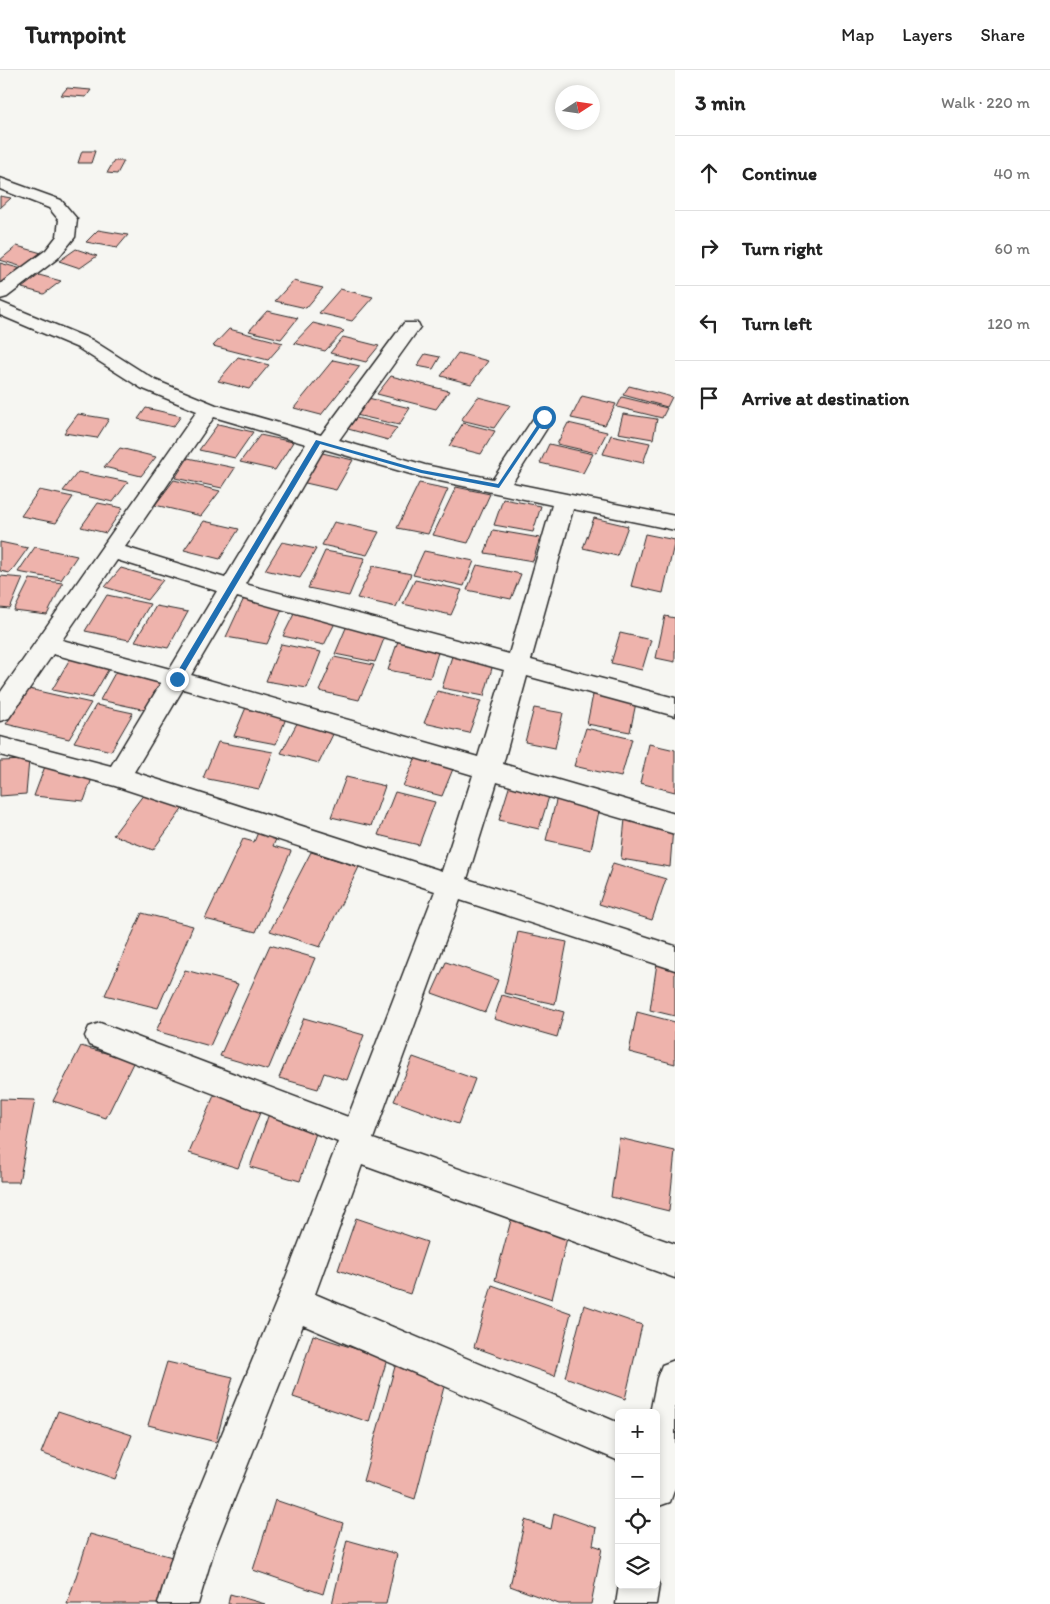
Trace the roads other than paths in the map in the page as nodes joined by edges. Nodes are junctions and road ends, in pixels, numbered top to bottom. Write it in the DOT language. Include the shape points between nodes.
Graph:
graph roads {
  1 [pos="0,183"];
  2 [pos="0,293"];
  3 [pos="0,308"];
  4 [pos="411,327"];
  5 [pos="209,409"];
  6 [pos="544,417"];
  7 [pos="322,442"];
  8 [pos="499,486"];
  9 [pos="565,499"];
  10 [pos="675,523"];
  11 [pos="112,550"];
  12 [pos="231,588"];
  13 [pos="46,644"];
  14 [pos="518,664"];
  15 [pos="177,679"];
  16 [pos="675,706"];
  17 [pos="0,712"];
  18 [pos="0,746"];
  19 [pos="488,769"];
  20 [pos="118,777"];
  21 [pos="675,824"];
  22 [pos="451,886"];
  23 [pos="675,958"];
  24 [pos="100,1036"];
  25 [pos="356,1141"];
  26 [pos="675,1261"];
  27 [pos="294,1303"];
  28 [pos="675,1378"];
  29 [pos="615,1440"];
  30 [pos="662,1468"];
  31 [pos="639,1589"];
  32 [pos="178,1604"];
  33 [pos="636,1604"];
  1 -- 2 [label="street" via="55,204 68,220 66,237 52,254"];
  3 -- 5 [label="street" via="85,344 148,384"];
  4 -- 7 [label="street"];
  5 -- 7 [label="street"];
  5 -- 11 [label="street"];
  6 -- 8 [label="street"];
  7 -- 8 [label="street" via="421,471"];
  7 -- 12 [label="street"];
  8 -- 9 [label="street"];
  9 -- 10 [label="street"];
  9 -- 14 [label="street"];
  11 -- 12 [label="street"];
  11 -- 13 [label="street"];
  12 -- 14 [label="street"];
  12 -- 15 [label="street"];
  13 -- 15 [label="street"];
  13 -- 17 [label="street"];
  14 -- 16 [label="street"];
  14 -- 19 [label="street"];
  15 -- 19 [label="street"];
  15 -- 20 [label="street"];
  18 -- 20 [label="street"];
  19 -- 21 [label="street"];
  19 -- 22 [label="street"];
  20 -- 22 [label="street"];
  22 -- 23 [label="street"];
  22 -- 25 [label="street"];
  24 -- 25 [label="street"];
  25 -- 26 [label="street"];
  25 -- 27 [label="street"];
  27 -- 29 [label="street"];
  27 -- 32 [label="street" via="194,1550"];
  28 -- 30 [label="street"];
  31 -- 33 [label="street"];
}
